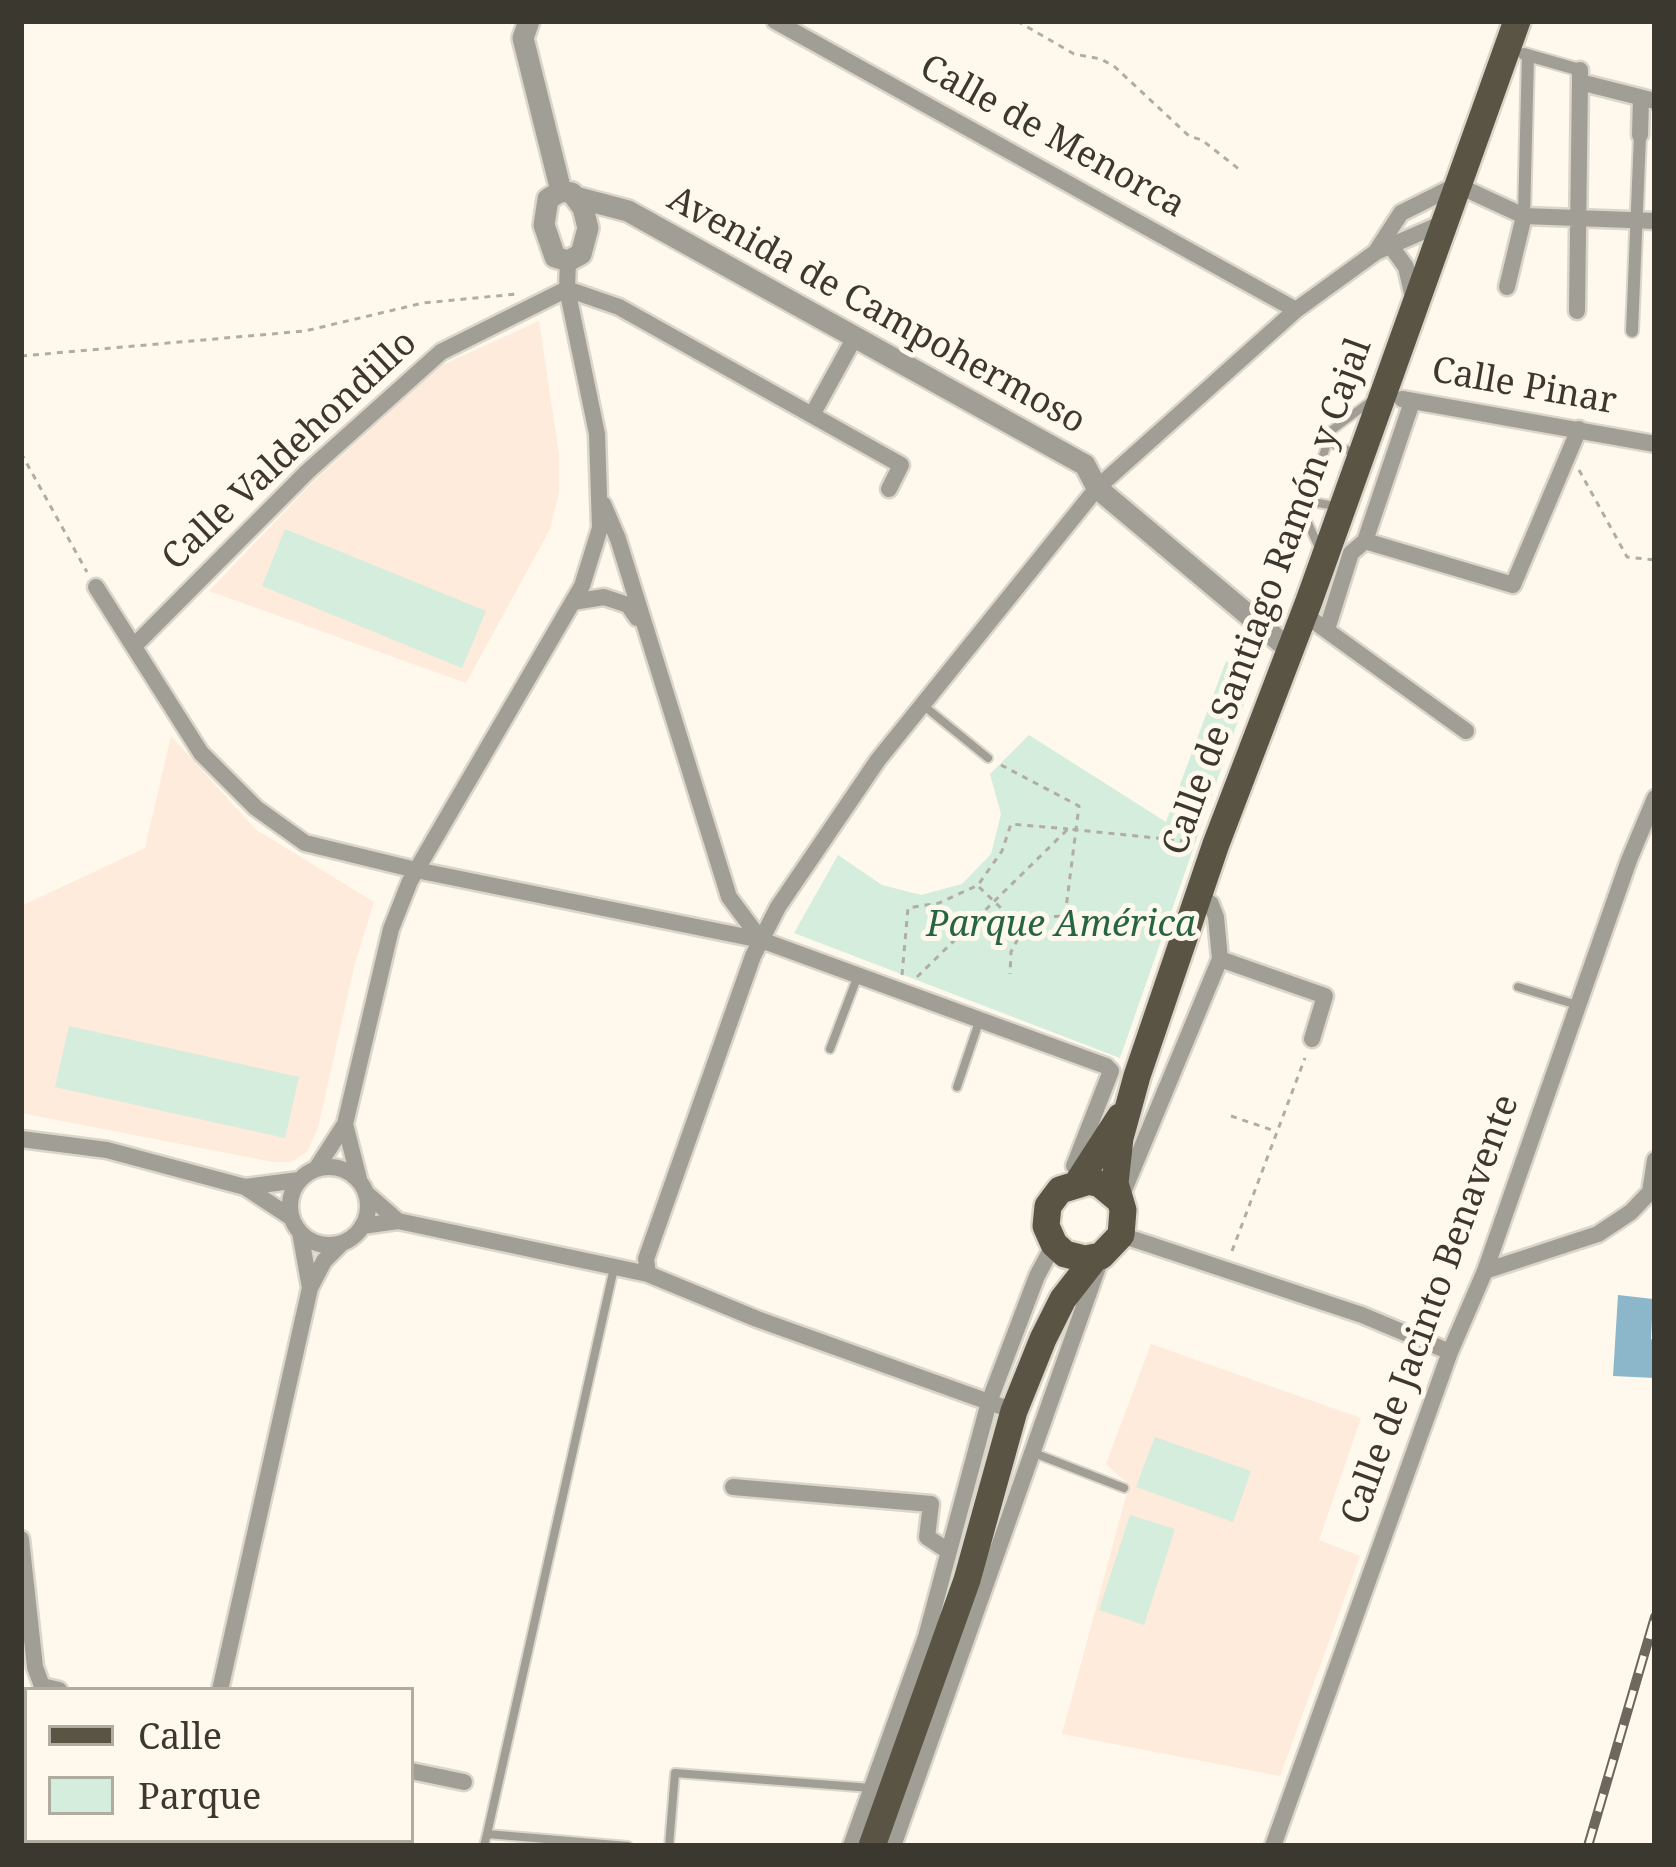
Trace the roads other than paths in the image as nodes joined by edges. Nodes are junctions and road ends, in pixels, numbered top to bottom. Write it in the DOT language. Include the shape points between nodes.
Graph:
graph roads {
  1 [pos="775,21"];
  2 [pos="1517,21"];
  3 [pos="524,27"];
  4 [pos="1518,52"];
  5 [pos="1580,76"];
  6 [pos="1648,99"];
  7 [pos="1640,135"];
  8 [pos="1457,185"];
  9 [pos="568,194"];
  10 [pos="1524,216"];
  11 [pos="1646,220"];
  12 [pos="1577,221"];
  13 [pos="1443,223"];
  14 [pos="1383,248"];
  15 [pos="568,261"];
  16 [pos="1507,287"];
  17 [pos="567,289"];
  18 [pos="1414,302"];
  19 [pos="1296,310"];
  20 [pos="1577,311"];
  21 [pos="1632,331"];
  22 [pos="855,337"];
  23 [pos="1382,392"];
  24 [pos="1412,402"];
  25 [pos="812,415"];
  26 [pos="1579,430"];
  27 [pos="1328,442"];
  28 [pos="1655,444"];
  29 [pos="1360,455"];
  30 [pos="890,488"];
  31 [pos="1097,488"];
  32 [pos="601,500"];
  33 [pos="1307,501"];
  34 [pos="1342,507"];
  35 [pos="1365,541"];
  36 [pos="1324,560"];
  37 [pos="96,586"];
  38 [pos="572,602"];
  39 [pos="1315,621"];
  40 [pos="641,623"];
  41 [pos="134,646"];
  42 [pos="1290,650"];
  43 [pos="922,705"];
  44 [pos="1466,731"];
  45 [pos="988,758"];
  46 [pos="1655,798"];
  47 [pos="416,870"];
  48 [pos="1198,895"];
  49 [pos="761,940"];
  50 [pos="1220,958"];
  51 [pos="857,977"];
  52 [pos="1518,987"];
  53 [pos="1577,1006"];
  54 [pos="980,1021"];
  55 [pos="1312,1039"];
  56 [pos="830,1049"];
  57 [pos="957,1087"];
  58 [pos="1128,1103"];
  59 [pos="345,1124"];
  60 [pos="21,1138"];
  61 [pos="1655,1160"];
  62 [pos="316,1169"];
  63 [pos="299,1180"];
  64 [pos="363,1186"];
  65 [pos="1069,1186"];
  66 [pos="245,1187"];
  67 [pos="1118,1200"];
  68 [pos="398,1221"];
  69 [pos="296,1225"];
  70 [pos="362,1226"];
  71 [pos="1121,1234"];
  72 [pos="341,1243"];
  73 [pos="1056,1246"];
  74 [pos="1098,1257"];
  75 [pos="614,1268"];
  76 [pos="1485,1271"];
  77 [pos="648,1274"];
  78 [pos="310,1288"];
  79 [pos="1042,1339"];
  80 [pos="1450,1352"];
  81 [pos="1001,1407"];
  82 [pos="1032,1453"];
  83 [pos="969,1475"];
  84 [pos="733,1486"];
  85 [pos="1124,1488"];
  86 [pos="931,1504"];
  87 [pos="21,1538"];
  88 [pos="948,1551"];
  89 [pos="964,1582"];
  90 [pos="50,1687"];
  91 [pos="221,1687"];
  92 [pos="414,1772"];
  93 [pos="464,1782"];
  94 [pos="872,1788"];
  95 [pos="487,1834"];
  96 [pos="484,1846"];
  97 [pos="628,1846"];
  98 [pos="669,1846"];
  99 [pos="851,1846"];
  100 [pos="872,1846"];
  101 [pos="893,1846"];
  102 [pos="1273,1846"];
  1 -- 19 [label="street, Calle de Menorca"];
  2 -- 4 [label="main road, Calle de Santiago Ramón y Cajal"];
  3 -- 9 [label="street"];
  4 -- 5 [label="street"];
  4 -- 8 [label="main road, Calle de Santiago Ramón y Cajal"];
  4 -- 10 [label="street"];
  5 -- 6 [label="street"];
  5 -- 12 [label="street"];
  6 -- 7 [label="street"];
  7 -- 11 [label="street"];
  8 -- 10 [label="street"];
  8 -- 13 [label="main road, Calle de Santiago Ramón y Cajal"];
  8 -- 14 [label="street" via="1401,213"];
  9 -- 15 [label="street" via="588,228 581,254"];
  9 -- 15 [label="street" via="548,199 544,225 555,257"];
  9 -- 22 [label="street, Avenida de Campohermoso" via="628,211"];
  10 -- 12 [label="street"];
  10 -- 16 [label="street"];
  11 -- 12 [label="street"];
  11 -- 21 [label="street"];
  12 -- 20 [label="street"];
  13 -- 14 [label="street"];
  13 -- 18 [label="main road, Calle de Santiago Ramón y Cajal"];
  14 -- 18 [label="street" via="1406,267"];
  14 -- 19 [label="street"];
  15 -- 17 [label="street"];
  17 -- 25 [label="street" via="619,307"];
  17 -- 32 [label="street" via="597,434"];
  17 -- 41 [label="street, Calle Valdehondillo" via="441,352 307,472"];
  18 -- 23 [label="main road, Calle de Santiago Ramón y Cajal"];
  19 -- 31 [label="street"];
  22 -- 25 [label="street"];
  22 -- 31 [label="street, Avenida de Campohermoso" via="1085,465"];
  23 -- 24 [label="street, Calle Pinar"];
  23 -- 27 [label="lane" via="1332,430"];
  23 -- 29 [label="main road, Calle de Santiago Ramón y Cajal"];
  24 -- 26 [label="street, Calle Pinar"];
  24 -- 35 [label="street"];
  25 -- 30 [label="street" via="902,465"];
  26 -- 28 [label="street, Calle Pinar"];
  26 -- 35 [label="street" via="1513,585"];
  27 -- 29 [label="lane"];
  27 -- 33 [label="lane"];
  29 -- 34 [label="main road, Calle de Santiago Ramón y Cajal"];
  31 -- 42 [label="street, Avenida de Campohermoso"];
  31 -- 43 [label="street"];
  32 -- 38 [label="street" via="600,528"];
  32 -- 40 [label="street"];
  33 -- 34 [label="lane"];
  33 -- 36 [label="lane"];
  34 -- 36 [label="main road, Calle de Santiago Ramón y Cajal"];
  35 -- 39 [label="street"];
  36 -- 39 [label="main road, Calle de Santiago Ramón y Cajal"];
  37 -- 41 [label="street"];
  38 -- 40 [label="street" via="604,597 628,605"];
  38 -- 47 [label="street"];
  39 -- 42 [label="main road, Calle de Santiago Ramón y Cajal"];
  39 -- 44 [label="street"];
  40 -- 49 [label="street" via="728,897"];
  41 -- 47 [label="street" via="201,753 256,808 305,842"];
  42 -- 48 [label="main road, Calle de Santiago Ramón y Cajal"];
  43 -- 45 [label="lane"];
  43 -- 49 [label="street"];
  46 -- 53 [label="street, Calle de Jacinto Benavente"];
  47 -- 49 [label="street"];
  47 -- 59 [label="street" via="391,929"];
  48 -- 50 [label="street" via="1216,917"];
  48 -- 58 [label="main road, Calle de Santiago Ramón y Cajal"];
  49 -- 51 [label="street"];
  49 -- 77 [label="street" via="646,1259"];
  50 -- 55 [label="street" via="1325,996"];
  50 -- 67 [label="street"];
  51 -- 54 [label="street"];
  51 -- 56 [label="lane"];
  52 -- 53 [label="lane"];
  53 -- 76 [label="street, Calle de Jacinto Benavente"];
  54 -- 57 [label="lane"];
  54 -- 65 [label="street" via="1111,1070"];
  58 -- 65 [label="main road, Calle de Santiago Ramón y Cajal"];
  58 -- 67 [label="main road, Calle de Santiago Ramón y Cajal"];
  59 -- 62 [label="street"];
  59 -- 64 [label="street"];
  60 -- 66 [label="street" via="106,1150"];
  61 -- 76 [label="street" via="1650,1192 1598,1234"];
  62 -- 63 [label="street"];
  62 -- 64 [label="street" via="334,1167"];
  63 -- 66 [label="street"];
  63 -- 69 [label="street" via="290,1202"];
  64 -- 68 [label="street"];
  64 -- 70 [label="street"];
  65 -- 67 [label="main road" via="1100,1184"];
  65 -- 73 [label="main road" via="1048,1206"];
  66 -- 69 [label="street"];
  67 -- 71 [label="main road"];
  68 -- 70 [label="street"];
  68 -- 75 [label="street"];
  69 -- 72 [label="street" via="312,1240"];
  69 -- 78 [label="street"];
  70 -- 72 [label="street"];
  71 -- 74 [label="main road"];
  71 -- 80 [label="street"];
  72 -- 78 [label="street"];
  73 -- 74 [label="main road" via="1075,1258"];
  73 -- 79 [label="main road"];
  73 -- 81 [label="street" via="1037,1276"];
  74 -- 79 [label="main road"];
  74 -- 82 [label="street"];
  75 -- 77 [label="street"];
  75 -- 95 [label="lane"];
  76 -- 80 [label="street, Calle de Jacinto Benavente"];
  77 -- 81 [label="street"];
  78 -- 91 [label="street"];
  79 -- 81 [label="main road"];
  80 -- 102 [label="street, Calle de Jacinto Benavente"];
  81 -- 83 [label="street"];
  81 -- 89 [label="main road"];
  82 -- 85 [label="lane"];
  82 -- 89 [label="street"];
  83 -- 86 [label="street"];
  83 -- 88 [label="street"];
  84 -- 86 [label="street"];
  86 -- 88 [label="street" via="927,1537"];
  87 -- 90 [label="street" via="35,1667"];
  88 -- 89 [label="street"];
  89 -- 94 [label="street" via="926,1637"];
  89 -- 100 [label="main road"];
  89 -- 101 [label="street"];
  92 -- 93 [label="street"];
  94 -- 98 [label="lane" via="675,1773"];
  94 -- 99 [label="street"];
  95 -- 96 [label="lane"];
  95 -- 97 [label="lane"];
}
